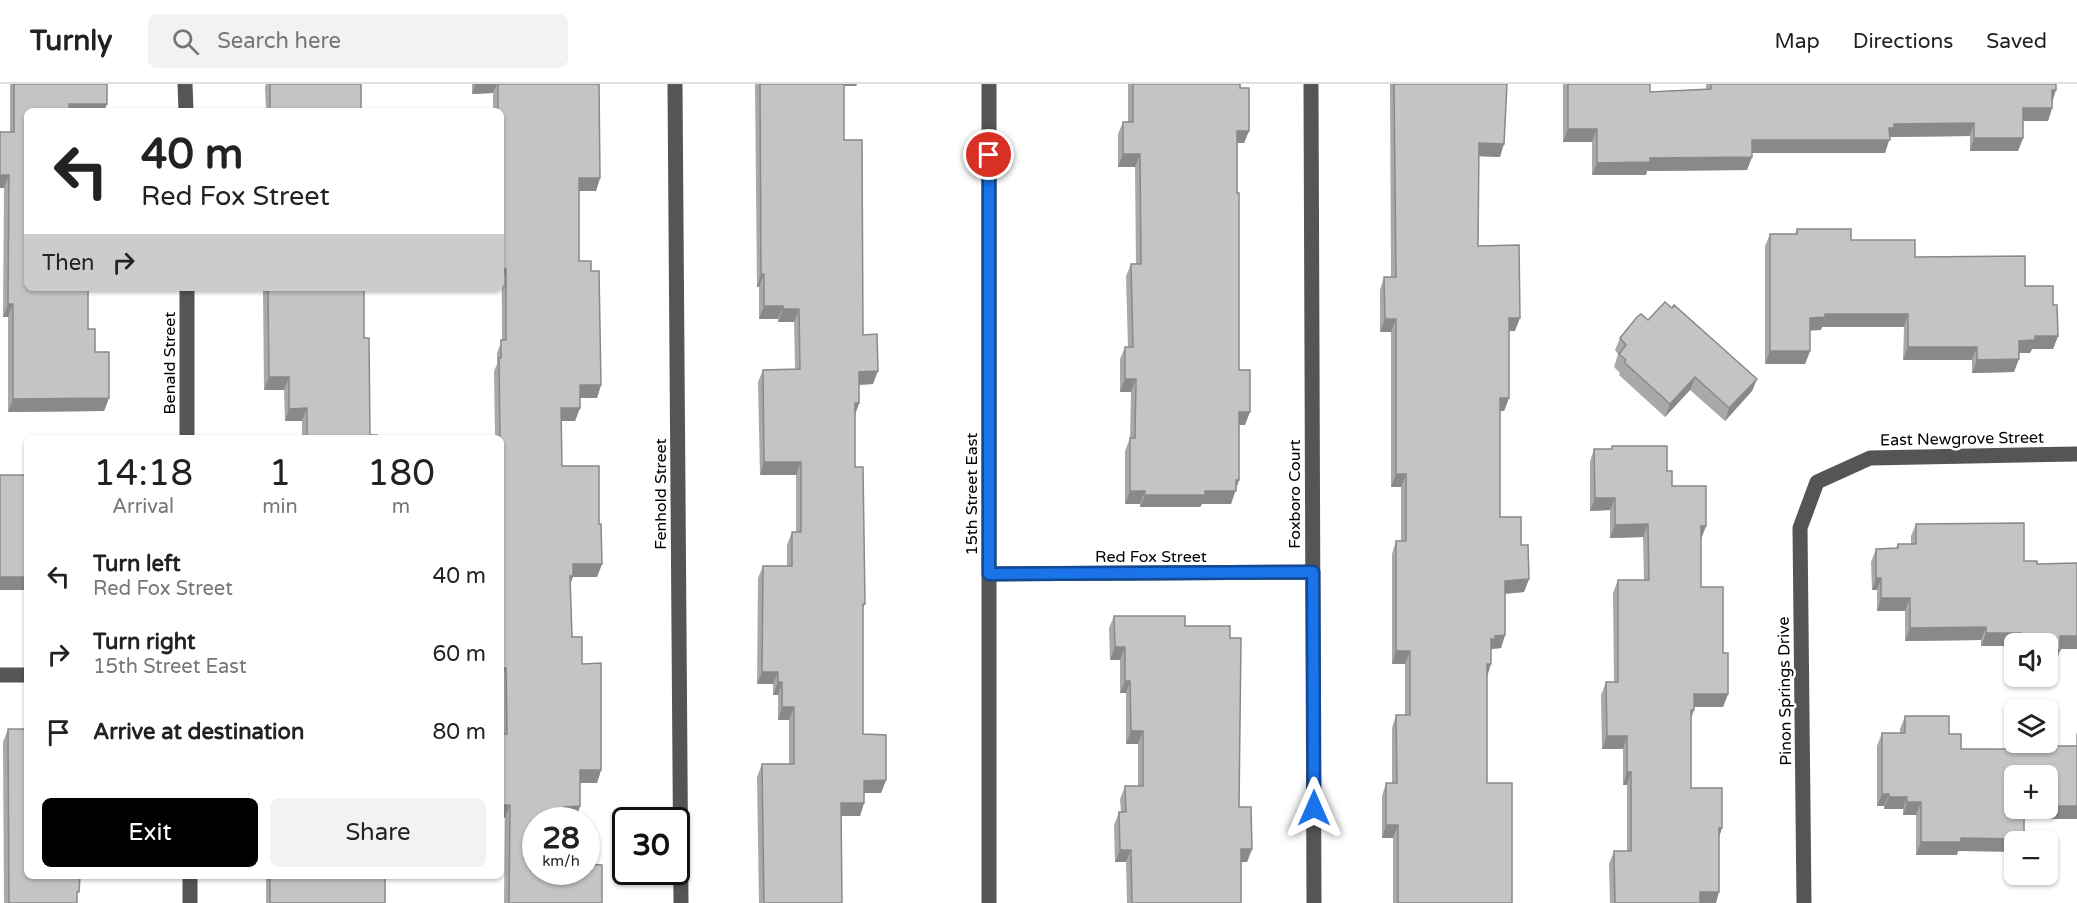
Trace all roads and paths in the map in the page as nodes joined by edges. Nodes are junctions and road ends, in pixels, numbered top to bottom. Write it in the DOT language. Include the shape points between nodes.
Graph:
graph roads {
  1 [pos="185,84"];
  2 [pos="675,84"];
  3 [pos="989,84"];
  4 [pos="1311,84"];
  5 [pos="186,108"];
  6 [pos="187,291"];
  7 [pos="187,435"];
  8 [pos="2077,454"];
  9 [pos="1817,482"];
  10 [pos="1313,572"];
  11 [pos="989,574"];
  12 [pos="0,675"];
  13 [pos="24,675"];
  14 [pos="190,879"];
  15 [pos="190,903"];
  16 [pos="681,903"];
  17 [pos="989,903"];
  18 [pos="1314,903"];
  19 [pos="1804,903"];
  1 -- 5 [label="street"];
  2 -- 16 [label="street, Fenhold Street"];
  3 -- 11 [label="street, 15th Street East"];
  4 -- 10 [label="street, Foxboro Court"];
  6 -- 7 [label="street, Benald Street"];
  8 -- 9 [label="street, East Newgrove Street" via="1870,458"];
  9 -- 19 [label="street, Pinon Springs Drive" via="1800,528"];
  10 -- 11 [label="street, Red Fox Street"];
  10 -- 18 [label="street, Foxboro Court"];
  11 -- 17 [label="street, 15th Street East"];
  12 -- 13 [label="street"];
  14 -- 15 [label="street"];
}
